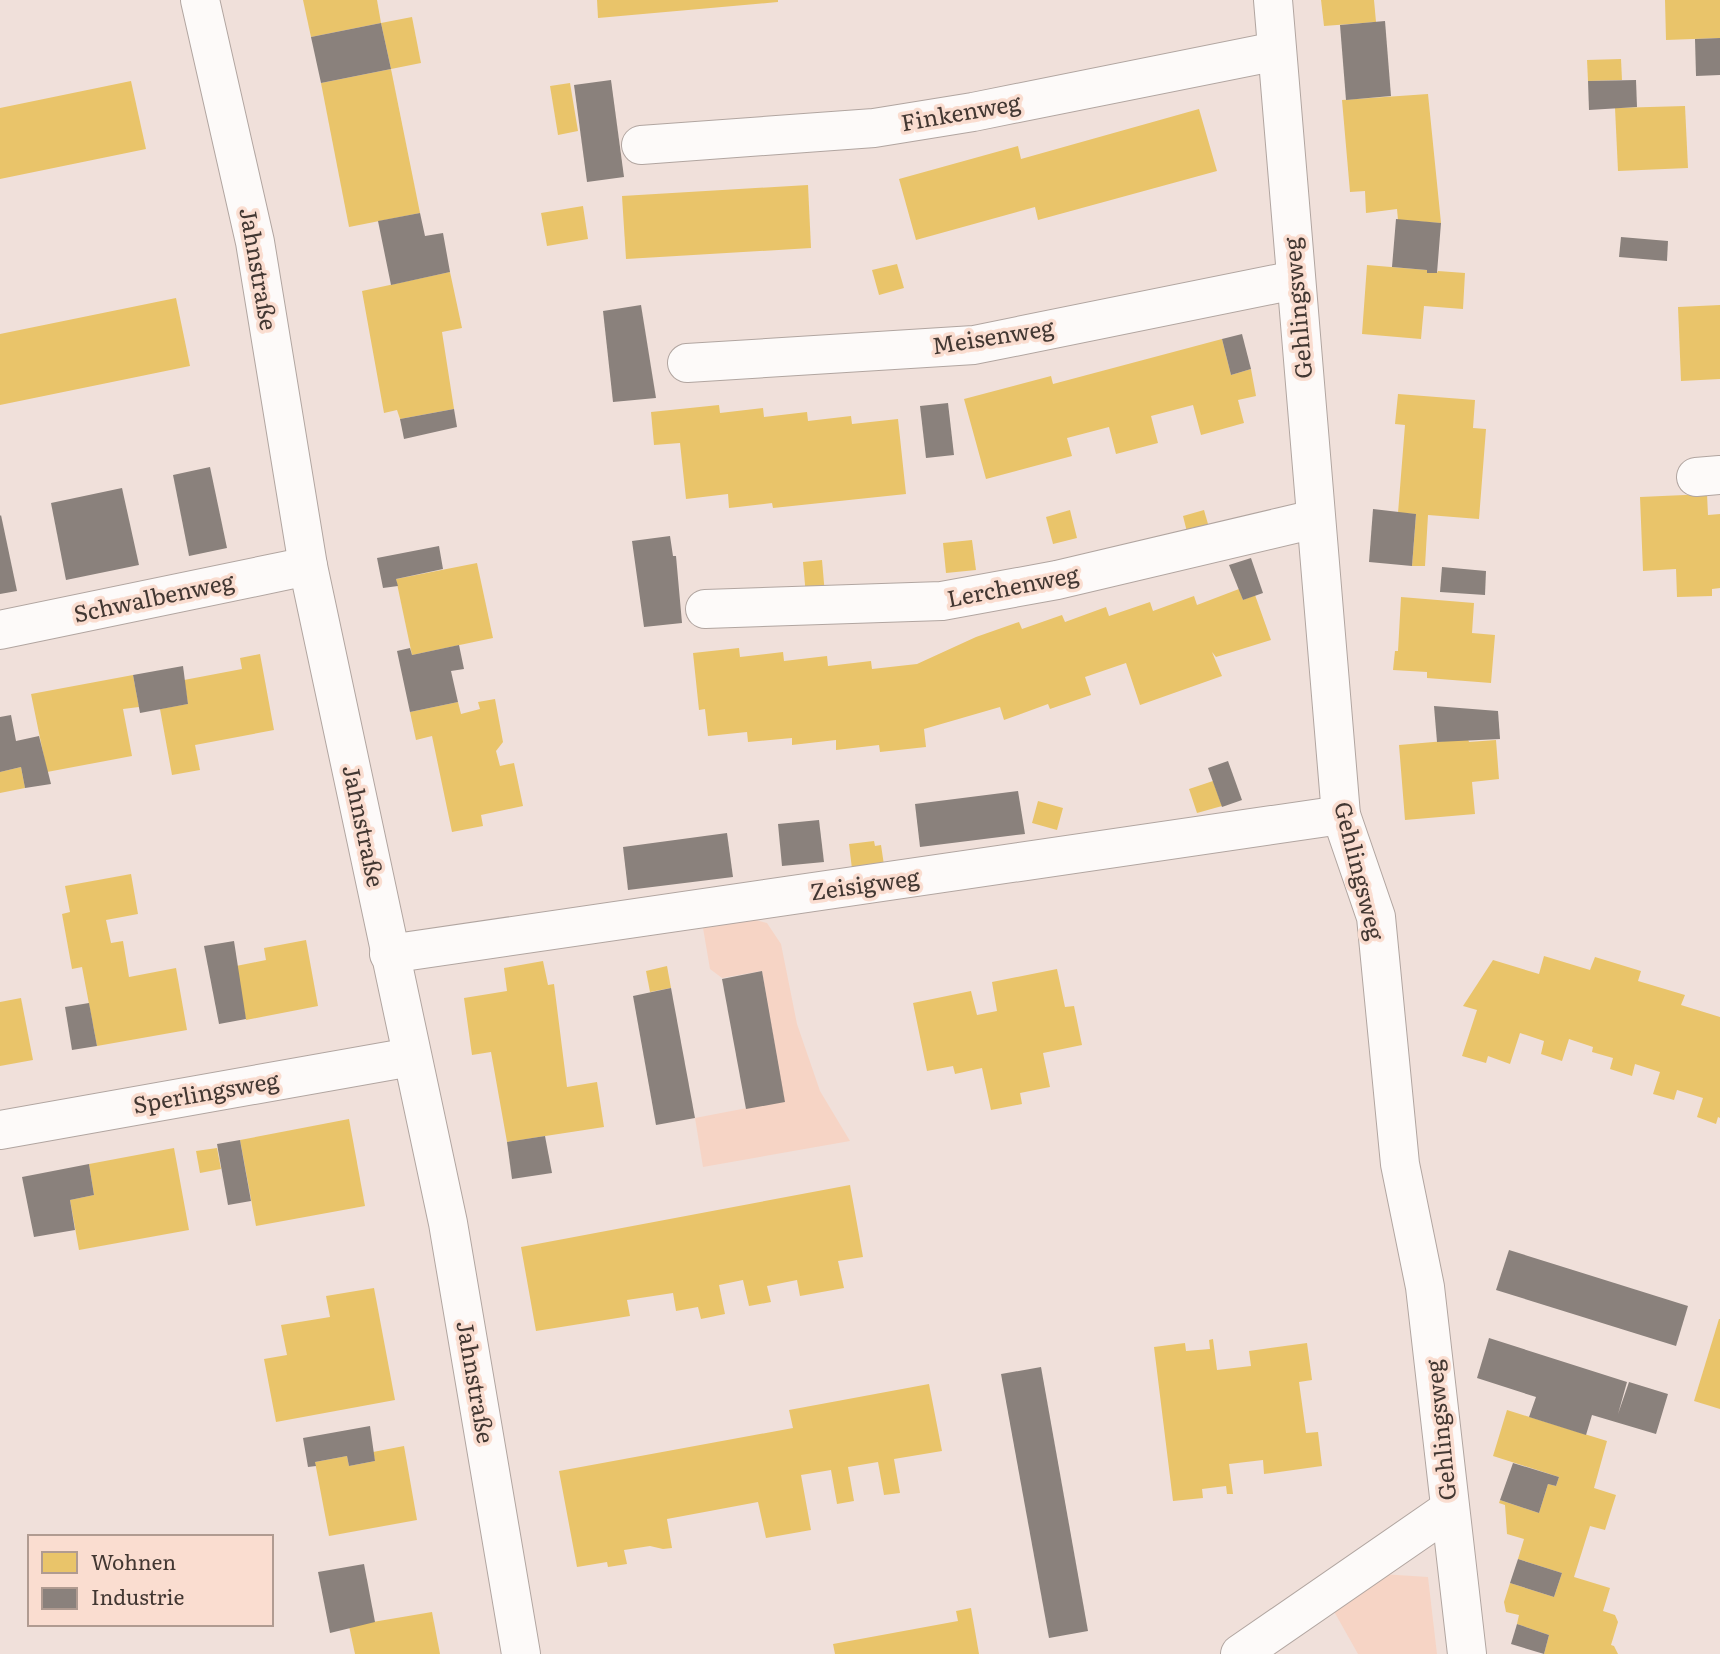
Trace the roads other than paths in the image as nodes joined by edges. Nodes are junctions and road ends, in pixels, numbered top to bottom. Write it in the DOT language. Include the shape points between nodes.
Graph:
graph roads {
  1 [pos="200,0"];
  2 [pos="1273,0"];
  3 [pos="1277,51"];
  4 [pos="641,145"];
  5 [pos="1295,280"];
  6 [pos="687,363"];
  7 [pos="1315,519"];
  8 [pos="309,566"];
  9 [pos="705,609"];
  10 [pos="0,630"];
  11 [pos="1341,815"];
  12 [pos="389,954"];
  13 [pos="411,1057"];
  14 [pos="0,1130"];
  15 [pos="1450,1509"];
  16 [pos="520,1654"];
  17 [pos="1240,1654"];
  18 [pos="1466,1654"];
  1 -- 8 [label="street, Jahnstraße" via="255,242"];
  2 -- 3 [label="street, Gehlingsweg"];
  3 -- 4 [label="street, Finkenweg" via="874,128"];
  3 -- 5 [label="street, Gehlingsweg"];
  5 -- 6 [label="street, Meisenweg" via="974,345"];
  5 -- 7 [label="street, Gehlingsweg"];
  7 -- 9 [label="street, Lerchenweg" via="1057,580 942,601"];
  7 -- 11 [label="street, Gehlingsweg"];
  8 -- 10 [label="street, Schwalbenweg"];
  8 -- 12 [label="street, Jahnstraße"];
  11 -- 12 [label="street, Zeisigweg"];
  11 -- 15 [label="street, Gehlingsweg" via="1376,917 1400,1164 1426,1287"];
  12 -- 13 [label="street, Jahnstraße"];
  13 -- 14 [label="street, Sperlingsweg"];
  13 -- 16 [label="street, Jahnstraße" via="448,1223"];
  15 -- 17 [label="street"];
  15 -- 18 [label="street, Gehlingsweg"];
}
